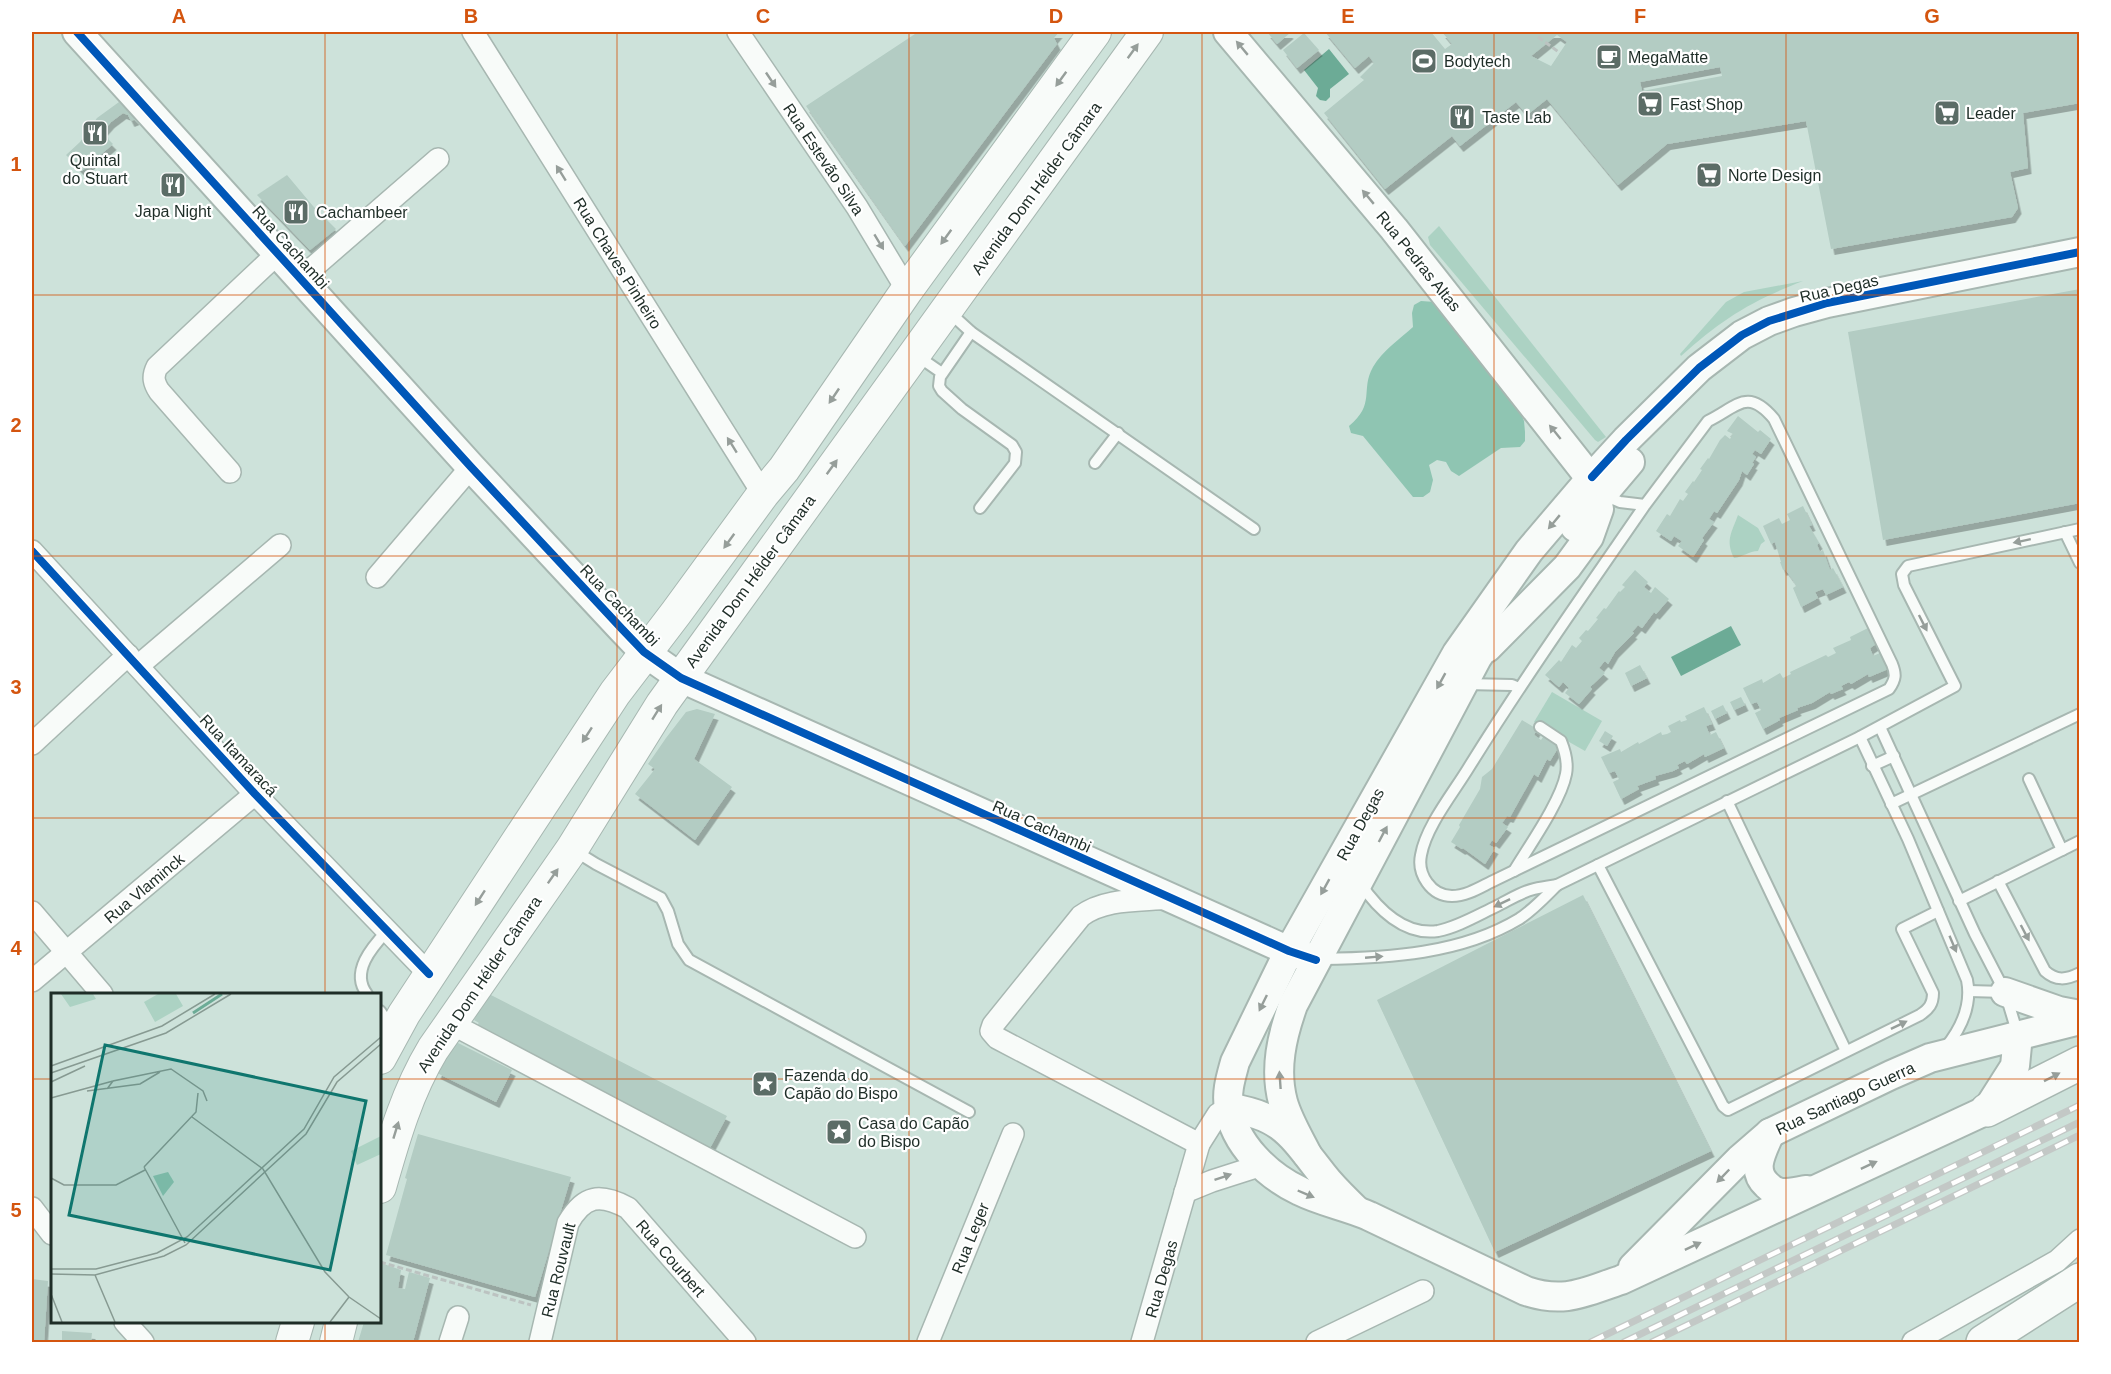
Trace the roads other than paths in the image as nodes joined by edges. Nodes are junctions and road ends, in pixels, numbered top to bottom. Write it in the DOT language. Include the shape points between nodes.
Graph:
graph roads {
  1 [pos="76,32"];
  2 [pos="473,32"];
  3 [pos="738,32"];
  4 [pos="1095,32"];
  5 [pos="1147,32"];
  6 [pos="1228,32"];
  7 [pos="438,159"];
  8 [pos="2079,252"];
  9 [pos="279,253"];
  10 [pos="301,278"];
  11 [pos="907,290"];
  12 [pos="948,311"];
  13 [pos="971,332"];
  14 [pos="914,353"];
  15 [pos="942,373"];
  16 [pos="1118,433"];
  17 [pos="1095,463"];
  18 [pos="471,467"];
  19 [pos="230,472"];
  20 [pos="1597,486"];
  21 [pos="763,494"];
  22 [pos="1645,505"];
  23 [pos="980,508"];
  24 [pos="1254,529"];
  25 [pos="2079,529"];
  26 [pos="2065,532"];
  27 [pos="280,545"];
  28 [pos="773,548"];
  29 [pos="32,551"];
  30 [pos="2079,563"];
  31 [pos="377,577"];
  32 [pos="644,652"];
  33 [pos="133,660"];
  34 [pos="681,678"];
  35 [pos="1464,684"];
  36 [pos="1519,688"];
  37 [pos="2079,714"];
  38 [pos="1540,727"];
  39 [pos="1880,727"];
  40 [pos="1860,737"];
  41 [pos="32,744"];
  42 [pos="1894,756"];
  43 [pos="1872,766"];
  44 [pos="2029,779"];
  45 [pos="255,794"];
  46 [pos="1911,794"];
  47 [pos="1728,801"];
  48 [pos="1891,804"];
  49 [pos="1927,830"];
  50 [pos="1908,839"];
  51 [pos="2079,841"];
  52 [pos="572,849"];
  53 [pos="2062,850"];
  54 [pos="1598,865"];
  55 [pos="1944,867"];
  56 [pos="1514,871"];
  57 [pos="1924,877"];
  58 [pos="1358,880"];
  59 [pos="1998,881"];
  60 [pos="1557,885"];
  61 [pos="1170,898"];
  62 [pos="1959,901"];
  63 [pos="1938,911"];
  64 [pos="32,912"];
  65 [pos="387,930"];
  66 [pos="1289,951"];
  67 [pos="67,952"];
  68 [pos="1316,960"];
  69 [pos="2079,974"];
  70 [pos="429,975"];
  71 [pos="32,981"];
  72 [pos="1969,991"];
  73 [pos="2006,992"];
  74 [pos="101,993"];
  75 [pos="366,993"];
  76 [pos="2079,1015"];
  77 [pos="2079,1020"];
  78 [pos="387,1021"];
  79 [pos="450,1023"];
  80 [pos="2018,1035"];
  81 [pos="1846,1051"];
  82 [pos="381,1053"];
  83 [pos="1930,1058"];
  84 [pos="2079,1063"];
  85 [pos="1229,1108"];
  86 [pos="1987,1110"];
  87 [pos="969,1112"];
  88 [pos="1770,1133"];
  89 [pos="1013,1134"];
  90 [pos="1199,1144"];
  91 [pos="1307,1154"];
  92 [pos="1262,1165"];
  93 [pos="381,1183"];
  94 [pos="1816,1189"];
  95 [pos="1185,1192"];
  96 [pos="585,1202"];
  97 [pos="1357,1211"];
  98 [pos="855,1237"];
  99 [pos="2079,1240"];
  100 [pos="1621,1280"];
  101 [pos="2079,1280"];
  102 [pos="1423,1291"];
  103 [pos="2079,1302"];
  104 [pos="458,1317"];
  105 [pos="126,1323"];
  106 [pos="298,1323"];
  107 [pos="341,1323"];
  108 [pos="142,1342"];
  109 [pos="292,1342"];
  110 [pos="336,1342"];
  111 [pos="450,1342"];
  112 [pos="540,1342"];
  113 [pos="745,1342"];
  114 [pos="928,1342"];
  115 [pos="1142,1342"];
  116 [pos="1317,1342"];
  117 [pos="1913,1342"];
  118 [pos="1983,1342"];
  119 [pos="2014,1342"];
  1 -- 9 [label="main road, Rua Cachambi"];
  21 -- 2 [label="street, Rua Chaves Pinheiro, one-way"];
  3 -- 11 [label="street, Rua Estevão Silva, one-way" via="857,207"];
  4 -- 11 [label="main road, one-way"];
  12 -- 5 [label="main road, Avenida Dom Hélder Câmara, one-way"];
  20 -- 6 [label="main road, Rua Pedras Altas, one-way" via="1388,221"];
  7 -- 10 [label="street"];
  8 -- 20 [label="main road, Rua Degas" via="1827,303 1769,321 1742,335 1699,368 1631,461"];
  9 -- 10 [label="main road, Rua Cachambi"];
  9 -- 19 [label="street" via="154,373 159,391"];
  10 -- 18 [label="main road, Rua Cachambi"];
  11 -- 21 [label="main road, one-way"];
  12 -- 13 [label="lane"];
  12 -- 14 [label="main road, Avenida Dom Hélder Câmara"];
  13 -- 15 [label="lane"];
  13 -- 16 [label="lane"];
  14 -- 15 [label="lane"];
  28 -- 14 [label="main road, Avenida Dom Hélder Câmara, one-way"];
  15 -- 23 [label="lane" via="942,391 1016,452 1015,463"];
  16 -- 17 [label="lane"];
  16 -- 24 [label="lane"];
  18 -- 31 [label="street"];
  18 -- 32 [label="main road, Rua Cachambi"];
  20 -- 22 [label="lane" via="1620,501"];
  20 -- 35 [label="main road, Rua Degas" via="1596,523 1583,548 1477,658"];
  20 -- 66 [label="main road, Rua Degas, one-way" via="1529,551 1457,653"];
  21 -- 28 [label="main road" via="778,521"];
  21 -- 32 [label="main road, one-way"];
  22 -- 36 [label="lane"];
  22 -- 56 [label="lane" via="1708,421 1731,406 1752,401 1762,406 1773,419 1892,664 1894,682 1889,689"];
  25 -- 26 [label="lane"];
  26 -- 30 [label="lane"];
  26 -- 39 [label="lane, one-way" via="1913,564 1904,570 1904,585 1955,686"];
  27 -- 33 [label="street"];
  28 -- 34 [label="main road, Avenida Dom Hélder Câmara"];
  29 -- 33 [label="street, Rua Itamaracá"];
  32 -- 34 [label="main road, Rua Cachambi"];
  32 -- 70 [label="main road, one-way"];
  33 -- 41 [label="street"];
  33 -- 45 [label="street, Rua Itamaracá"];
  52 -- 34 [label="main road, Avenida Dom Hélder Câmara, one-way"];
  34 -- 61 [label="main road, Rua Cachambi"];
  35 -- 36 [label="lane"];
  58 -- 35 [label="main road, Rua Degas, one-way"];
  36 -- 56 [label="lane" via="1431,828 1420,868 1429,884 1451,896 1466,894"];
  37 -- 46 [label="lane"];
  38 -- 56 [label="lane" via="1561,741 1566,774 1552,808"];
  39 -- 40 [label="lane"];
  39 -- 42 [label="lane"];
  40 -- 43 [label="lane"];
  40 -- 47 [label="lane"];
  42 -- 43 [label="lane"];
  42 -- 46 [label="lane"];
  43 -- 48 [label="lane"];
  44 -- 53 [label="lane"];
  45 -- 65 [label="street, Rua Itamaracá"];
  45 -- 67 [label="street, Rua Vlaminck"];
  46 -- 48 [label="lane"];
  46 -- 49 [label="lane"];
  47 -- 54 [label="lane"];
  47 -- 81 [label="lane"];
  48 -- 50 [label="lane"];
  49 -- 50 [label="lane"];
  49 -- 55 [label="lane"];
  50 -- 57 [label="lane"];
  51 -- 53 [label="lane"];
  79 -- 52 [label="main road, Avenida Dom Hélder Câmara, one-way"];
  52 -- 87 [label="lane" via="661,898 678,944 689,960"];
  53 -- 59 [label="lane"];
  54 -- 60 [label="lane"];
  54 -- 81 [label="lane" via="1725,1109"];
  55 -- 57 [label="lane"];
  55 -- 62 [label="lane"];
  57 -- 63 [label="lane"];
  60 -- 58 [label="lane, one-way" via="1525,892 1452,927 1423,931 1384,912"];
  58 -- 68 [label="main road, Rua Degas"];
  59 -- 62 [label="lane"];
  59 -- 69 [label="lane, one-way" via="2045,971 2057,979"];
  68 -- 60 [label="lane, one-way" via="1445,948 1517,920"];
  61 -- 66 [label="main road, Rua Cachambi"];
  61 -- 90 [label="street" via="1112,903 1081,916 991,1031 997,1038"];
  62 -- 73 [label="lane"];
  63 -- 72 [label="lane, one-way"];
  81 -- 63 [label="lane, one-way" via="1929,1009 1933,993 1902,929"];
  64 -- 67 [label="street"];
  65 -- 70 [label="street, Rua Itamaracá"];
  65 -- 75 [label="lane" via="370,950 361,969 361,987"];
  66 -- 68 [label="main road, Rua Cachambi"];
  66 -- 85 [label="main road, Rua Degas, one-way" via="1235,1062"];
  67 -- 71 [label="street, Rua Vlaminck"];
  67 -- 74 [label="street"];
  91 -- 68 [label="main road, Rua Degas, one-way" via="1283,1103 1280,1054 1293,1005"];
  70 -- 78 [label="main road"];
  72 -- 73 [label="lane"];
  72 -- 83 [label="lane" via="1966,1014 1956,1034"];
  73 -- 76 [label="main road"];
  73 -- 80 [label="lane"];
  77 -- 80 [label="main road, Rua Santiago Guerra"];
  78 -- 82 [label="main road"];
  93 -- 79 [label="main road, Avenida Dom Hélder Câmara, one-way" via="406,1100"];
  79 -- 98 [label="street"];
  80 -- 83 [label="main road, Rua Santiago Guerra"];
  80 -- 86 [label="main road" via="2014,1066"];
  83 -- 88 [label="main road, Rua Santiago Guerra"];
  86 -- 84 [label="highway, one-way"];
  85 -- 90 [label="street, Rua Degas" via="1218,1114"];
  85 -- 91 [label="main road" via="1273,1122 1296,1139"];
  85 -- 92 [label="main road, Rua Santiago Guerra" via="1243,1142"];
  94 -- 86 [label="main road, Rua Santiago Guerra, one-way"];
  88 -- 94 [label="main road" via="1759,1159 1761,1180 1782,1193"];
  88 -- 100 [label="main road, Rua Santiago Guerra, one-way"];
  89 -- 114 [label="street, Rua Leger"];
  90 -- 95 [label="street, Rua Degas"];
  91 -- 97 [label="main road, Rua Santiago Guerra"];
  95 -- 92 [label="street, one-way"];
  92 -- 97 [label="main road, Rua Santiago Guerra, one-way" via="1277,1179 1300,1191"];
  100 -- 94 [label="main road, Rua Santiago Guerra, one-way"];
  95 -- 115 [label="street, Rua Degas"];
  96 -- 112 [label="street, Rua Rouvault" via="568,1223"];
  96 -- 113 [label="street, Rua Courbert" via="597,1198 628,1208"];
  97 -- 100 [label="main road, Rua Santiago Guerra" via="1543,1296 1575,1295"];
  99 -- 117 [label="street" via="2057,1261"];
  101 -- 118 [label="highway"];
  102 -- 116 [label="street"];
  103 -- 119 [label="highway"];
  104 -- 111 [label="street"];
  105 -- 108 [label="street"];
  106 -- 109 [label="main road"];
  107 -- 110 [label="main road"];
}
